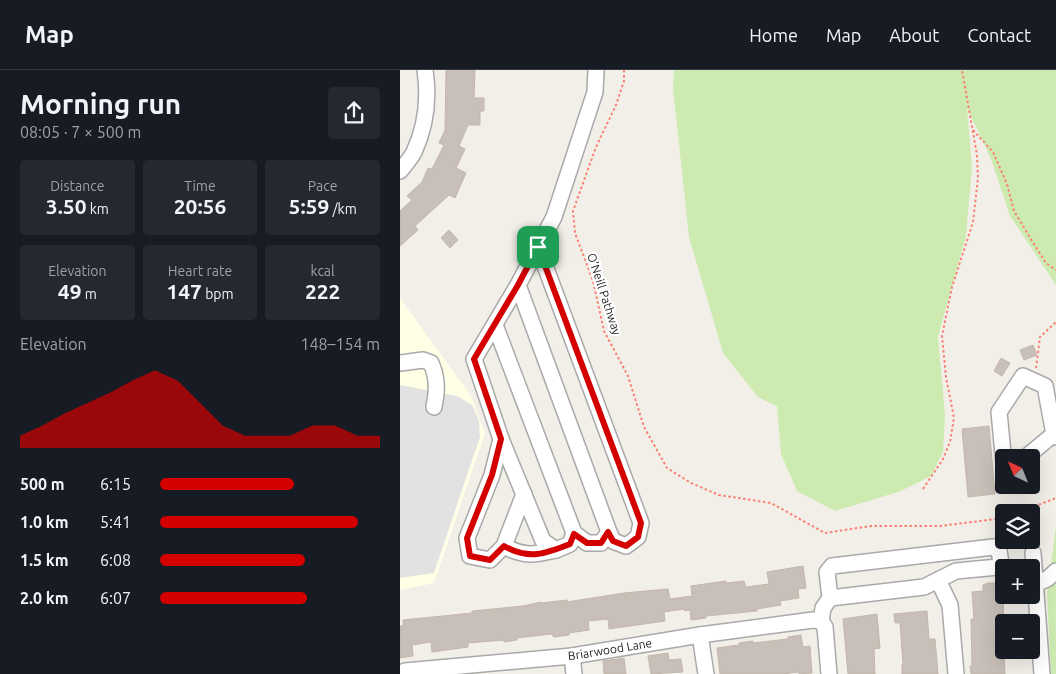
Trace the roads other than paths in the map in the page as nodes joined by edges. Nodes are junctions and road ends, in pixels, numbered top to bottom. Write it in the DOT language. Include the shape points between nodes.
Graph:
graph roads {
  1 [pos="425,70"];
  2 [pos="596,70"];
  3 [pos="400,171"];
  4 [pos="538,247"];
  5 [pos="518,285"];
  6 [pos="495,325"];
  7 [pos="400,363"];
  8 [pos="434,407"];
  9 [pos="1055,436"];
  10 [pos="501,439"];
  11 [pos="1003,449"];
  12 [pos="1037,449"];
  13 [pos="524,494"];
  14 [pos="608,532"];
  15 [pos="574,534"];
  16 [pos="504,546"];
  17 [pos="556,550"];
  18 [pos="1033,553"];
  19 [pos="1033,559"];
  20 [pos="1055,575"];
  21 [pos="938,580"];
  22 [pos="1040,582"];
  23 [pos="830,598"];
  24 [pos="1037,604"];
  25 [pos="821,621"];
  26 [pos="700,635"];
  27 [pos="572,656"];
  28 [pos="400,674"];
  29 [pos="574,674"];
  30 [pos="706,674"];
  31 [pos="829,674"];
  32 [pos="956,674"];
  33 [pos="1042,674"];
  1 -- 3 [label="street" via="428,92 424,120 414,152"];
  2 -- 4 [label="street" via="595,92 580,139 554,217"];
  4 -- 5 [label="street"];
  4 -- 14 [label="street" via="641,523 638,537 626,546 613,541"];
  5 -- 6 [label="street"];
  5 -- 14 [label="street"];
  6 -- 10 [label="street" via="474,359"];
  6 -- 15 [label="street"];
  7 -- 8 [label="street" via="423,360 431,363 438,385"];
  9 -- 11 [label="street" via="1045,386 1022,376 999,412"];
  9 -- 12 [label="street"];
  10 -- 13 [label="street"];
  10 -- 16 [label="street" via="492,475 467,538 470,556 476,558 490,560"];
  13 -- 16 [label="street"];
  13 -- 17 [label="street" via="543,541"];
  14 -- 15 [label="street" via="601,543 587,543"];
  15 -- 17 [label="street" via="570,544"];
  16 -- 17 [label="street" via="517,553 535,555"];
  18 -- 19 [label="street"];
  20 -- 22 [label="street"];
  21 -- 23 [label="street" via="924,587"];
  21 -- 23 [label="street" via="956,572 998,568 1001,564 999,550 993,547 832,566 827,572"];
  21 -- 32 [label="street" via="950,605"];
  23 -- 25 [label="street" via="823,608"];
  24 -- 33 [label="street"];
  25 -- 26 [label="street, Briarwood Lane"];
  25 -- 31 [label="street" via="825,627"];
  26 -- 27 [label="street, Briarwood Lane"];
  26 -- 30 [label="street"];
  27 -- 28 [label="street, Briarwood Lane"];
  27 -- 29 [label="street"];
}
